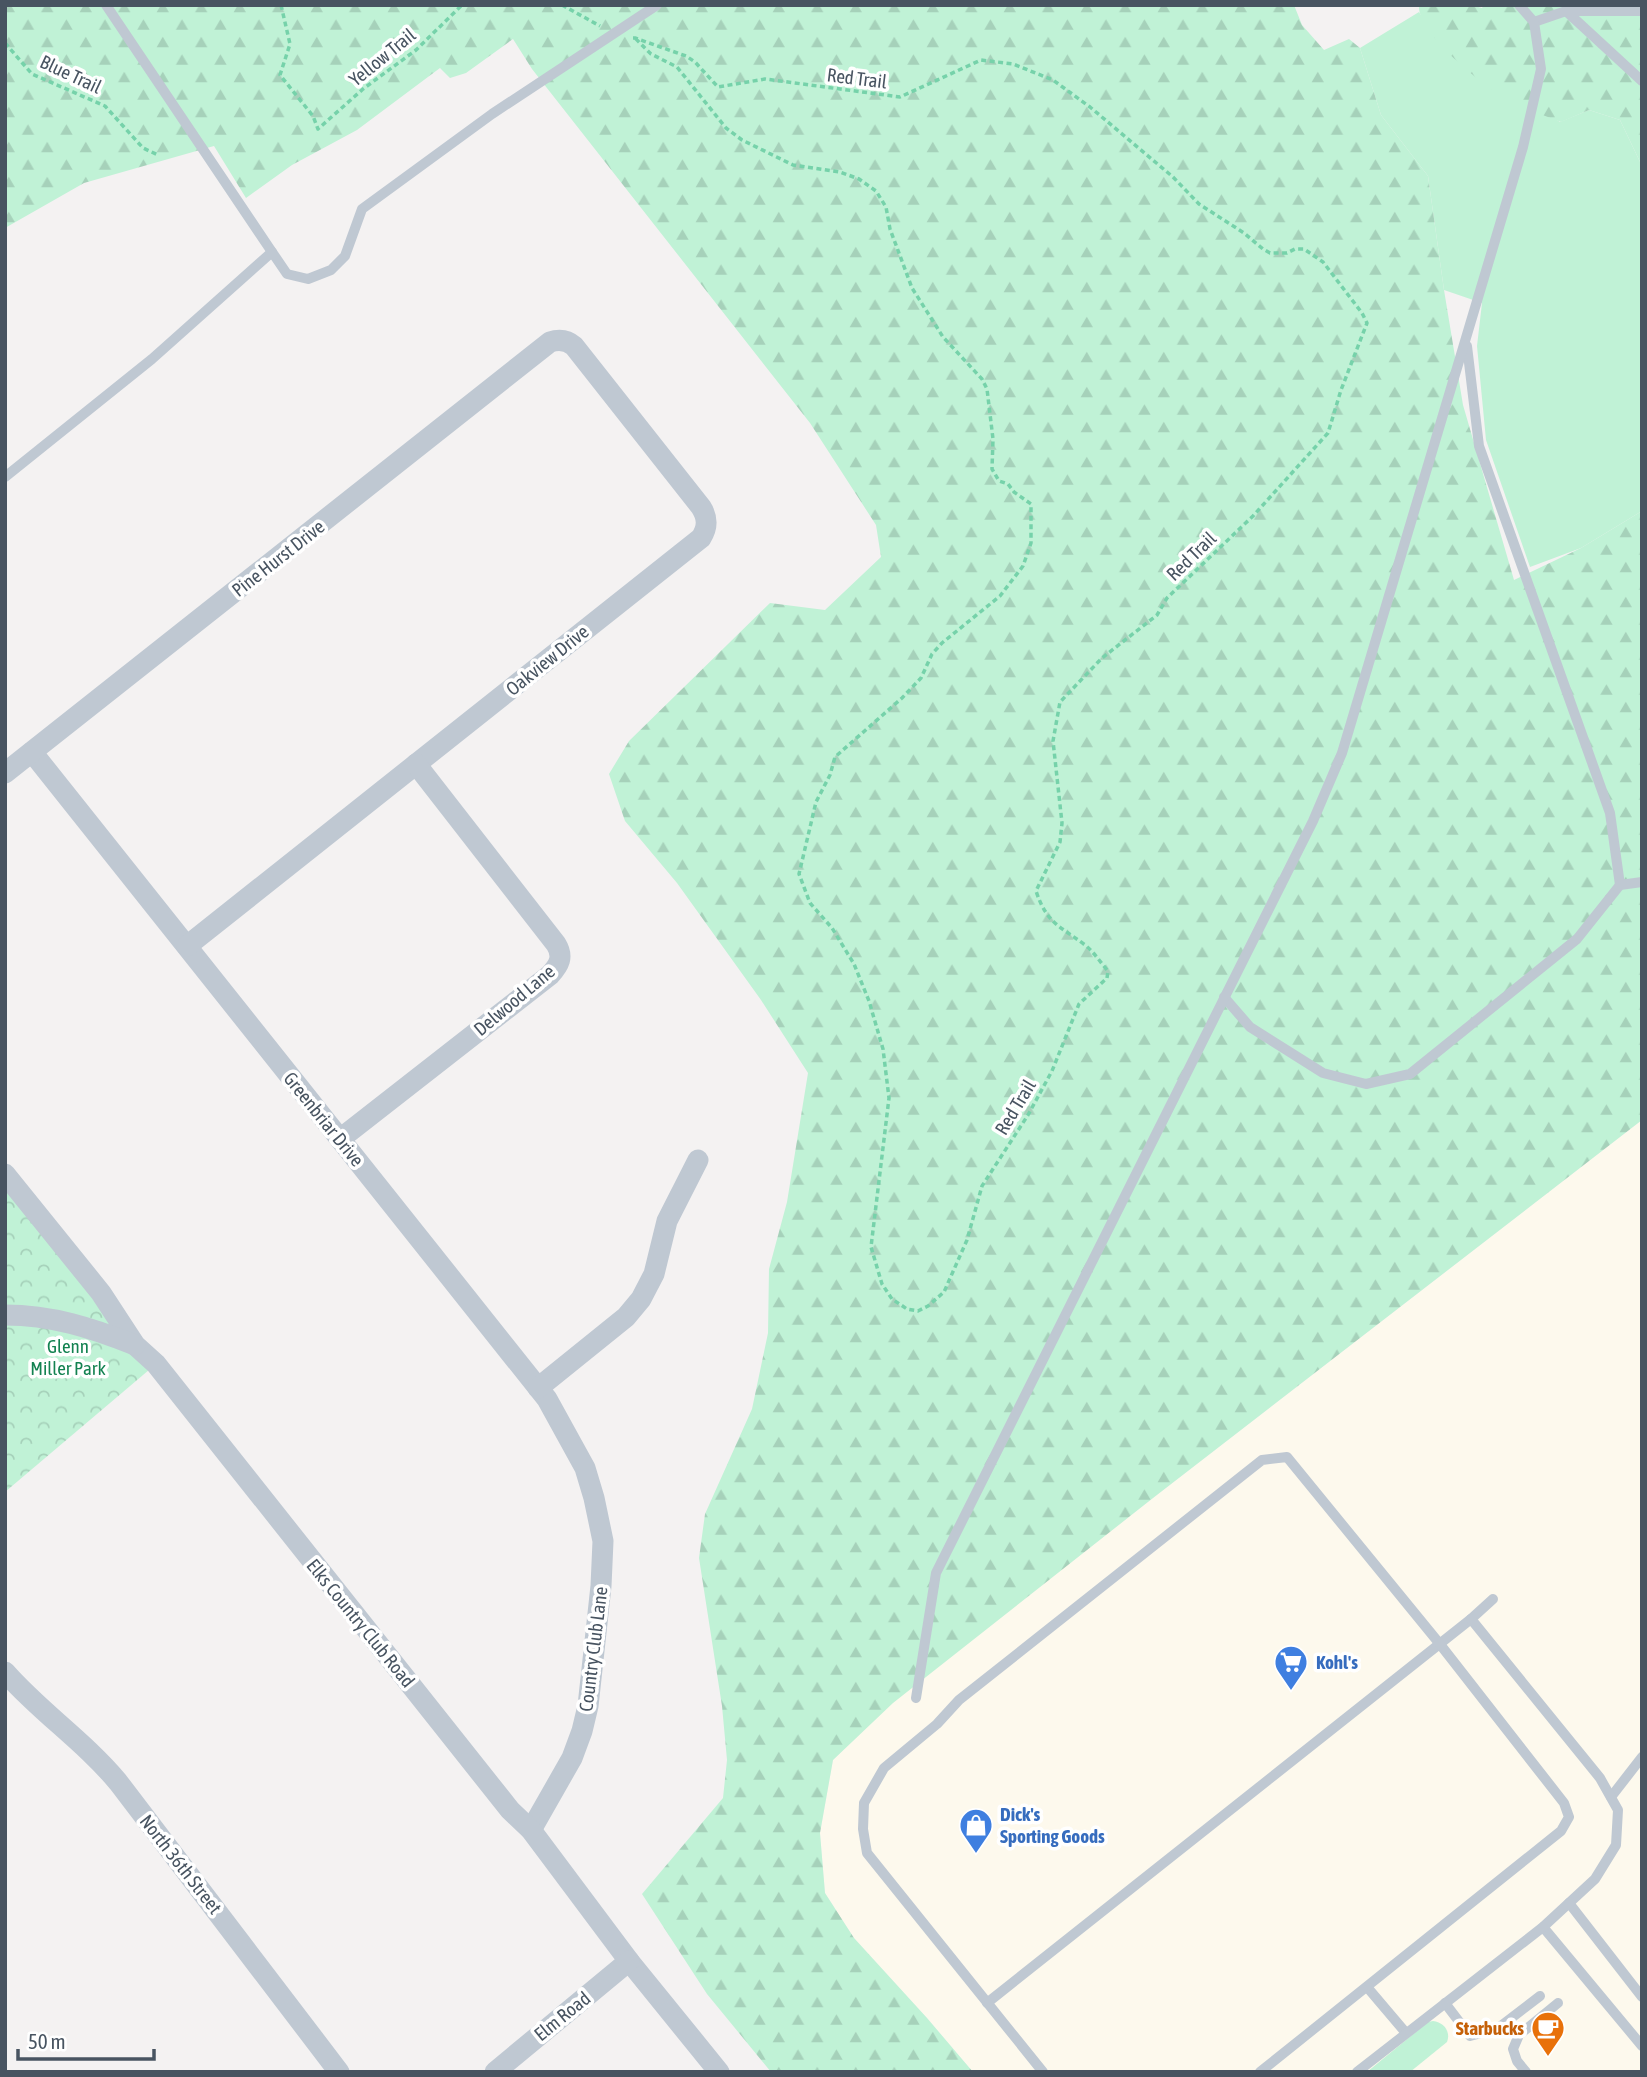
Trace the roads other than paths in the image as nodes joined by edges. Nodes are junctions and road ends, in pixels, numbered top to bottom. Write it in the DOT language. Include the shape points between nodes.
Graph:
graph roads {
  1 [pos="106,5"];
  2 [pos="657,5"];
  3 [pos="1520,5"];
  4 [pos="1566,11"];
  5 [pos="1642,11"];
  6 [pos="1534,22"];
  7 [pos="1642,81"];
  8 [pos="272,252"];
  9 [pos="1466,340"];
  10 [pos="550,342"];
  11 [pos="5,477"];
  12 [pos="32,752"];
  13 [pos="416,764"];
  14 [pos="5,773"];
  15 [pos="1642,882"];
  16 [pos="1620,885"];
  17 [pos="187,946"];
  18 [pos="1224,997"];
  19 [pos="340,1139"];
  20 [pos="698,1160"];
  21 [pos="5,1174"];
  22 [pos="5,1315"];
  23 [pos="135,1345"];
  24 [pos="538,1388"];
  25 [pos="594,1497"];
  26 [pos="1493,1599"];
  27 [pos="1471,1619"];
  28 [pos="1439,1643"];
  29 [pos="5,1672"];
  30 [pos="916,1698"];
  31 [pos="1642,1757"];
  32 [pos="1638,1771"];
  33 [pos="1611,1797"];
  34 [pos="531,1830"];
  35 [pos="1569,1903"];
  36 [pos="1543,1927"];
  37 [pos="629,1961"];
  38 [pos="1367,1987"];
  39 [pos="1540,1996"];
  40 [pos="1642,1997"];
  41 [pos="987,2003"];
  42 [pos="1445,2003"];
  43 [pos="1558,2003"];
  44 [pos="1406,2033"];
  45 [pos="1642,2046"];
  46 [pos="339,2072"];
  47 [pos="495,2072"];
  48 [pos="719,2072"];
  49 [pos="1043,2072"];
  50 [pos="1261,2072"];
  51 [pos="1357,2072"];
  52 [pos="1526,2072"];
  1 -- 8 [label="lane"];
  2 -- 8 [label="lane" via="492,114 362,209 345,256 331,270 308,279 287,274"];
  3 -- 6 [label="lane"];
  4 -- 5 [label="lane"];
  4 -- 6 [label="lane"];
  4 -- 7 [label="lane"];
  6 -- 9 [label="lane" via="1541,69"];
  8 -- 11 [label="lane" via="152,359"];
  9 -- 16 [label="lane" via="1479,446 1610,813"];
  9 -- 18 [label="lane" via="1342,753"];
  10 -- 12 [label="street, Pine Hurst Drive"];
  10 -- 13 [label="street, Oakview Drive" via="574,346 701,507 706,530"];
  12 -- 14 [label="street, Pine Hurst Drive"];
  12 -- 17 [label="street, Greenbriar Drive"];
  13 -- 17 [label="street, Oakview Drive"];
  13 -- 19 [label="street, Delwood Lane" via="556,944 561,957 550,975"];
  15 -- 16 [label="lane"];
  16 -- 18 [label="lane" via="1577,939 1410,1074 1366,1084 1323,1073 1250,1027"];
  17 -- 19 [label="street, Greenbriar Drive"];
  18 -- 30 [label="lane" via="936,1573"];
  19 -- 24 [label="street, Greenbriar Drive"];
  20 -- 24 [label="street" via="667,1222 657,1266 641,1299 626,1317"];
  21 -- 23 [label="street, Elks Country Club Road" via="101,1293"];
  22 -- 23 [label="street" via="35,1315 86,1326"];
  23 -- 34 [label="street, Elks Country Club Road" via="156,1364 510,1810"];
  24 -- 25 [label="street, Greenbriar Drive" via="572,1441"];
  25 -- 34 [label="street, Country Club Lane" via="603,1541 588,1706 572,1758"];
  26 -- 27 [label="lane"];
  27 -- 28 [label="lane"];
  27 -- 33 [label="lane"];
  28 -- 38 [label="lane" via="1564,1803 1569,1817 1561,1831"];
  28 -- 41 [label="lane"];
  28 -- 41 [label="lane" via="1287,1457 1262,1460 981,1683 884,1768 864,1803 863,1829 867,1853"];
  29 -- 46 [label="street, North 36th Street" via="118,1782"];
  31 -- 32 [label="lane"];
  32 -- 33 [label="lane"];
  33 -- 35 [label="lane" via="1618,1810 1616,1845 1595,1879"];
  34 -- 37 [label="street, Elks Country Club Road"];
  35 -- 36 [label="lane"];
  35 -- 40 [label="lane"];
  36 -- 42 [label="lane"];
  36 -- 45 [label="lane"];
  37 -- 47 [label="street, Elm Road"];
  37 -- 48 [label="street, Elks Country Club Road"];
  38 -- 44 [label="lane"];
  38 -- 50 [label="lane"];
  39 -- 42 [label="lane" via="1497,2029 1469,2036"];
  41 -- 49 [label="lane"];
  42 -- 44 [label="lane"];
  43 -- 52 [label="lane" via="1519,2035 1513,2049"];
  44 -- 51 [label="lane"];
}
